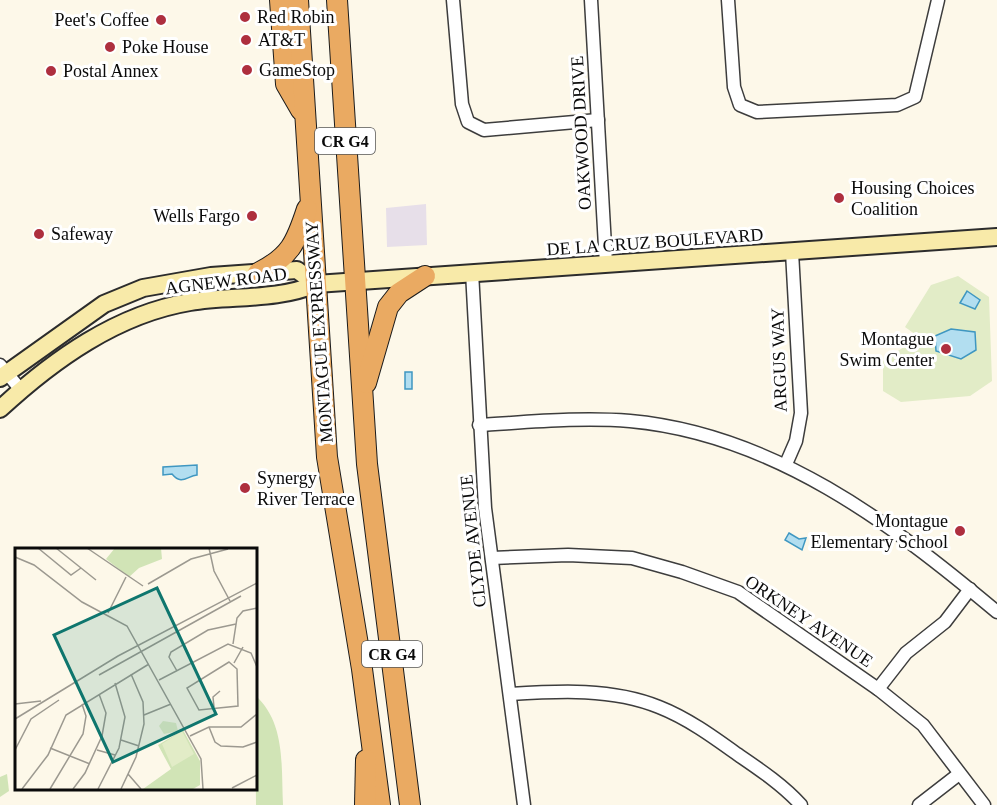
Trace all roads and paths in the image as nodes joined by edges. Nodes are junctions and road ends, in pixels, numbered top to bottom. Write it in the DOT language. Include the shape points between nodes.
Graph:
graph roads {
  1 [pos="280,0"];
  2 [pos="298,0"];
  3 [pos="337,0"];
  4 [pos="453,0"];
  5 [pos="591,0"];
  6 [pos="728,0"];
  7 [pos="938,0"];
  8 [pos="304,114"];
  9 [pos="598,120"];
  10 [pos="310,201"];
  11 [pos="997,237"];
  12 [pos="792,252"];
  13 [pos="606,264"];
  14 [pos="472,272"];
  15 [pos="258,273"];
  16 [pos="425,276"];
  17 [pos="353,282"];
  18 [pos="316,284"];
  19 [pos="2,372"];
  20 [pos="21,390"];
  21 [pos="362,397"];
  22 [pos="0,409"];
  23 [pos="479,425"];
  24 [pos="786,464"];
  25 [pos="492,558"];
  26 [pos="970,589"];
  27 [pos="997,612"];
  28 [pos="878,688"];
  29 [pos="510,694"];
  30 [pos="370,728"];
  31 [pos="959,774"];
  32 [pos="365,805"];
  33 [pos="380,805"];
  34 [pos="410,805"];
  35 [pos="524,805"];
  36 [pos="801,805"];
  37 [pos="919,805"];
  38 [pos="984,805"];
  1 -- 8 [label="highway" via="286,84"];
  2 -- 8 [label="highway, MONTAGUE EXPRESSWAY / CR G4"];
  3 -- 17 [label="highway, MONTAGUE EXPRESSWAY / CR G4"];
  4 -- 9 [label="street" via="462,104 468,122 484,130"];
  5 -- 9 [label="street, OAKWOOD DRIVE"];
  6 -- 7 [label="street" via="734,87 740,105 757,112 897,105 915,97"];
  8 -- 10 [label="highway, MONTAGUE EXPRESSWAY / CR G4"];
  9 -- 13 [label="street, OAKWOOD DRIVE"];
  10 -- 15 [label="highway" via="288,254"];
  10 -- 18 [label="highway, MONTAGUE EXPRESSWAY / CR G4"];
  11 -- 12 [label="main road, DE LA CRUZ BOULEVARD"];
  12 -- 13 [label="main road, DE LA CRUZ BOULEVARD"];
  12 -- 24 [label="street, ARGUS WAY" via="801,413 796,441"];
  13 -- 14 [label="main road, DE LA CRUZ BOULEVARD"];
  14 -- 16 [label="main road, DE LA CRUZ BOULEVARD"];
  14 -- 23 [label="street, CLYDE AVENUE"];
  15 -- 18 [label="main road, AGNEW ROAD" via="297,270"];
  15 -- 19 [label="main road, AGNEW ROAD" via="211,276 143,288 104,304"];
  16 -- 17 [label="main road, DE LA CRUZ BOULEVARD"];
  16 -- 21 [label="highway" via="399,293 388,307"];
  17 -- 18 [label="main road, DE LA CRUZ BOULEVARD"];
  17 -- 21 [label="highway, MONTAGUE EXPRESSWAY / CR G4"];
  18 -- 20 [label="main road, AGNEW ROAD" via="293,294 191,302 156,309 101,333"];
  18 -- 30 [label="highway, MONTAGUE EXPRESSWAY / CR G4" via="327,457"];
  19 -- 20 [label="street"];
  20 -- 22 [label="main road, AGNEW ROAD"];
  21 -- 34 [label="highway, MONTAGUE EXPRESSWAY / CR G4" via="370,494"];
  23 -- 24 [label="street" via="581,418 632,421 694,432"];
  23 -- 25 [label="street, CLYDE AVENUE"];
  24 -- 26 [label="street" via="842,495"];
  25 -- 28 [label="street, ORKNEY AVENUE" via="632,558 682,572 738,592"];
  25 -- 29 [label="street, CLYDE AVENUE"];
  26 -- 27 [label="street"];
  26 -- 28 [label="street" via="945,622 906,653"];
  28 -- 31 [label="street, ORKNEY AVENUE" via="923,725"];
  29 -- 35 [label="street, CLYDE AVENUE"];
  29 -- 36 [label="street" via="608,694 658,706 703,730"];
  30 -- 32 [label="highway" via="363,780"];
  30 -- 33 [label="highway, MONTAGUE EXPRESSWAY / CR G4"];
  31 -- 37 [label="street"];
  31 -- 38 [label="street, ORKNEY AVENUE"];
}
